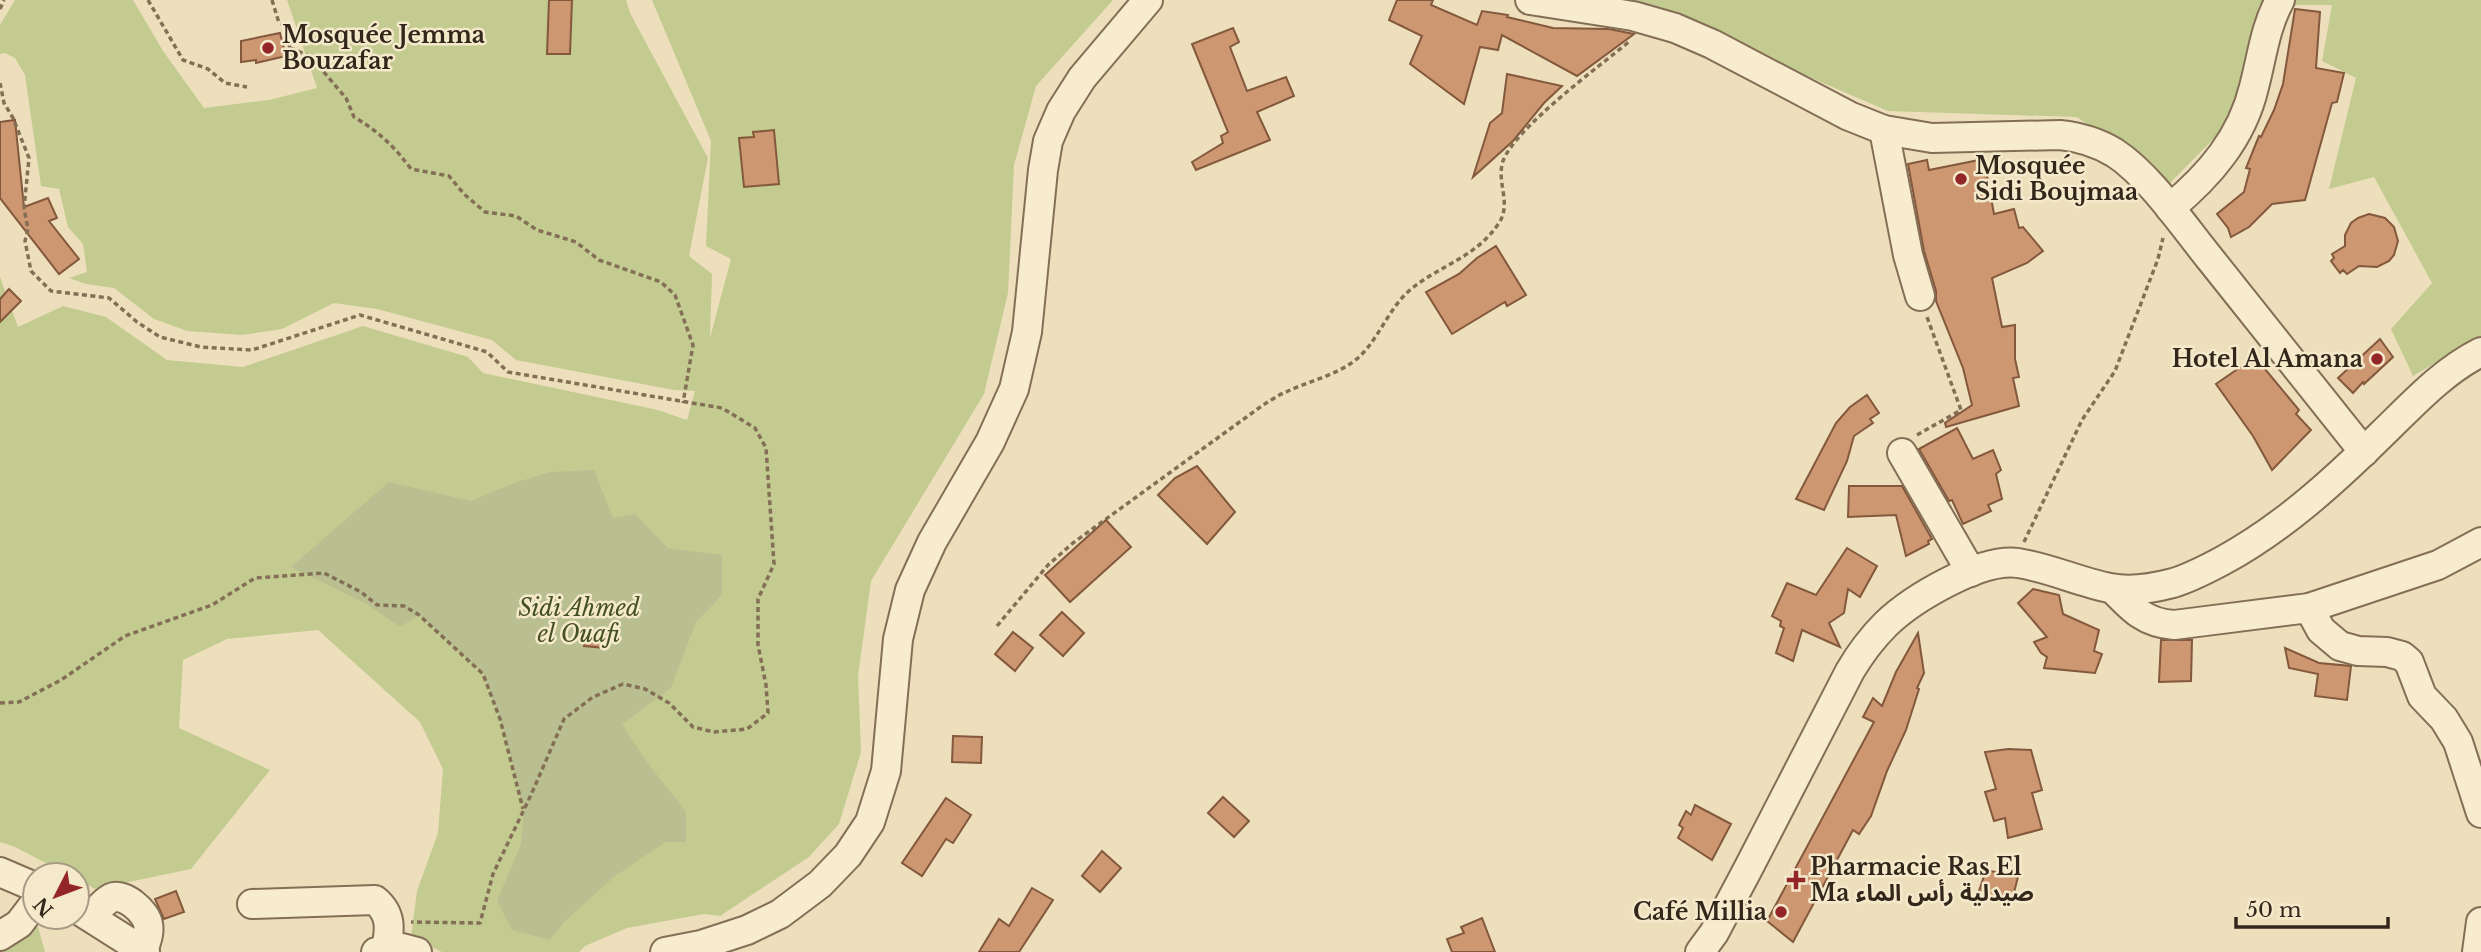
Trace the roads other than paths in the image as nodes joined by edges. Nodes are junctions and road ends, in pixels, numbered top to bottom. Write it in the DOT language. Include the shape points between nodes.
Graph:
graph roads {
  1 [pos="1148,0"];
  2 [pos="1530,0"];
  3 [pos="2280,0"];
  4 [pos="1884,130"];
  5 [pos="2172,211"];
  6 [pos="1920,296"];
  7 [pos="2481,352"];
  8 [pos="2364,452"];
  9 [pos="1902,453"];
  10 [pos="2481,542"];
  11 [pos="1971,572"];
  12 [pos="2113,589"];
  13 [pos="2309,608"];
  14 [pos="2481,813"];
  15 [pos="0,872"];
  16 [pos="21,881"];
  17 [pos="251,904"];
  18 [pos="91,917"];
  19 [pos="21,921"];
  20 [pos="2481,922"];
  21 [pos="0,936"];
  22 [pos="144,951"];
  23 [pos="381,951"];
  24 [pos="417,952"];
  25 [pos="665,952"];
  26 [pos="1700,952"];
  27 [pos="2477,952"];
  1 -- 25 [label="street" via="1082,78 1048,141 1027,332 1014,389 910,590 898,639 886,771 870,822 848,855 820,884 780,914 747,930"];
  2 -- 4 [label="street" via="1633,16 1675,28"];
  3 -- 5 [label="street" via="2236,134"];
  4 -- 5 [label="street" via="1932,138 2078,137 2116,154"];
  4 -- 6 [label="street"];
  5 -- 8 [label="street"];
  7 -- 8 [label="street" via="2445,375"];
  8 -- 12 [label="street" via="2309,502 2246,548 2176,582"];
  9 -- 11 [label="street"];
  10 -- 13 [label="street" via="2438,565"];
  11 -- 12 [label="street" via="2015,563"];
  11 -- 26 [label="street" via="1916,601 1886,623 1863,651"];
  12 -- 13 [label="street" via="2158,624"];
  13 -- 14 [label="street" via="2320,630 2340,646 2387,652 2409,662 2422,696 2458,742"];
  15 -- 16 [label="street"];
  17 -- 23 [label="street" via="375,900 390,922"];
  18 -- 22 [label="street"];
  19 -- 21 [label="street"];
  20 -- 27 [label="street"];
  23 -- 24 [label="street" via="402,948"];
}
